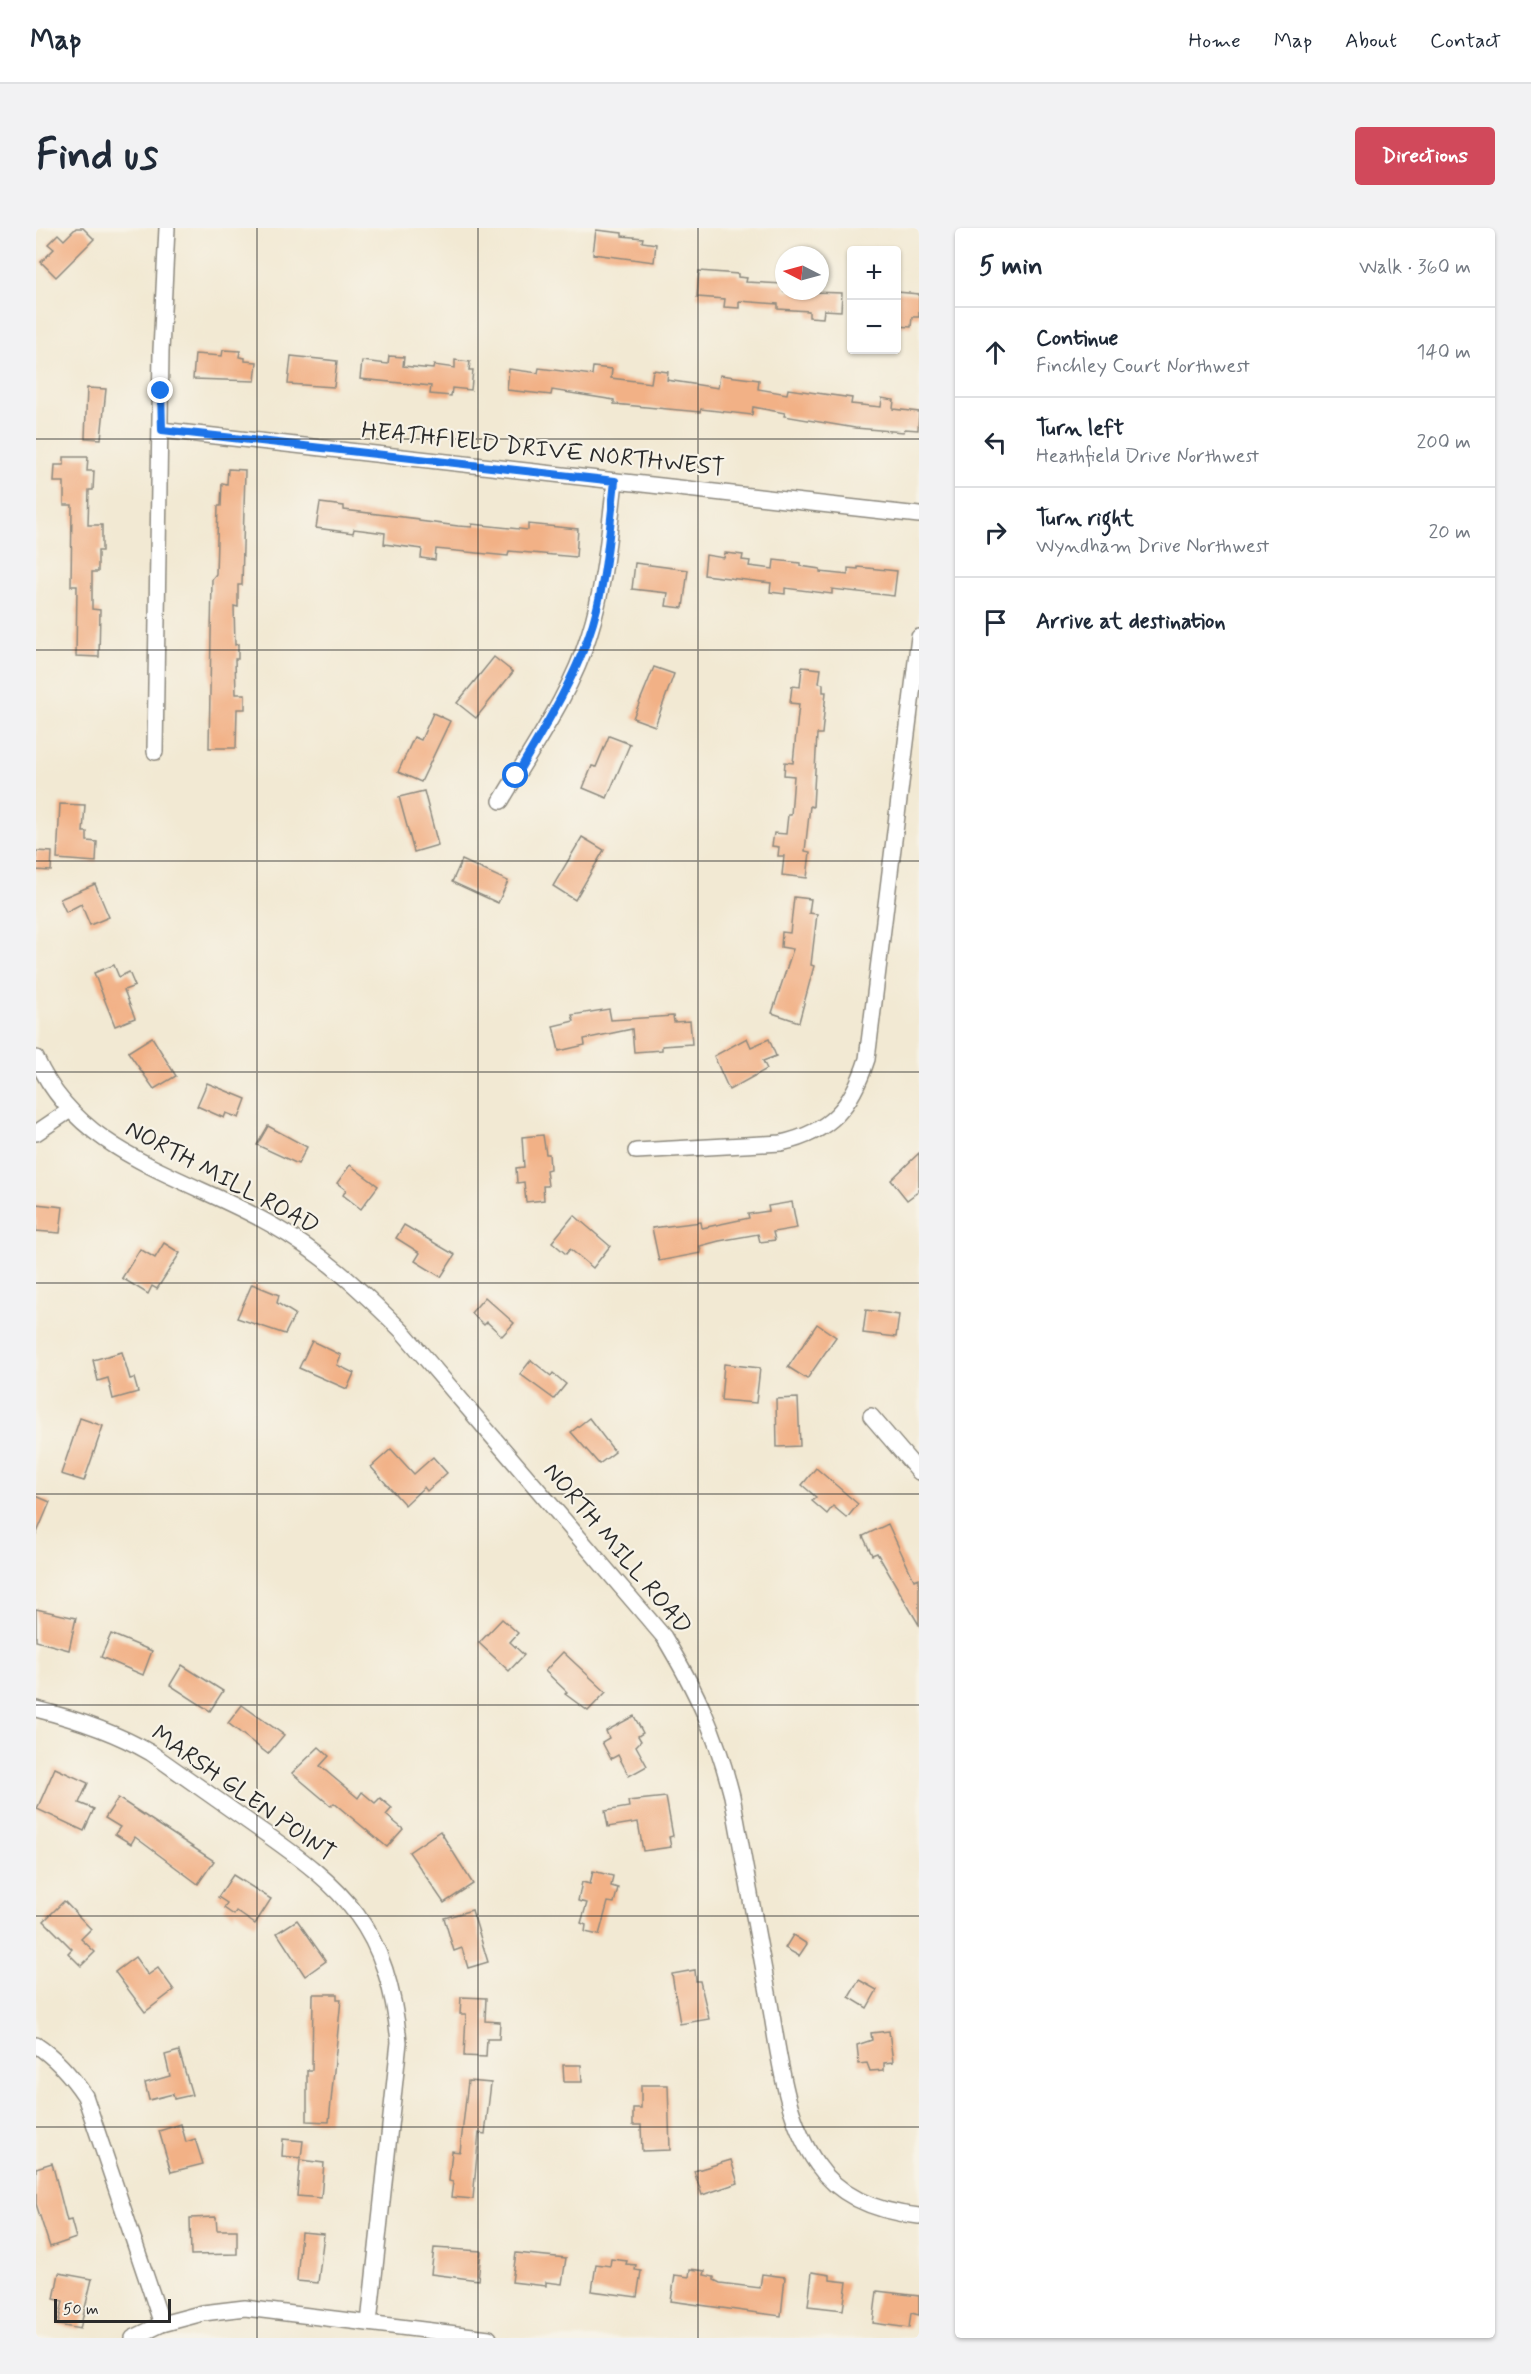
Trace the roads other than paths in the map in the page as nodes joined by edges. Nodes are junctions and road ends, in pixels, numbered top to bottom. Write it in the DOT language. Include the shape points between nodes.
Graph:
graph roads {
  1 [pos="166,228"];
  2 [pos="162,430"];
  3 [pos="615,481"];
  4 [pos="919,515"];
  5 [pos="919,637"];
  6 [pos="155,752"];
  7 [pos="501,801"];
  8 [pos="36,1058"];
  9 [pos="70,1110"];
  10 [pos="36,1133"];
  11 [pos="636,1151"];
  12 [pos="871,1416"];
  13 [pos="919,1472"];
  14 [pos="36,1709"];
  15 [pos="36,2045"];
  16 [pos="919,2216"];
  17 [pos="369,2323"];
  18 [pos="162,2324"];
  19 [pos="133,2338"];
  20 [pos="489,2338"];
  1 -- 2 [label="street"];
  2 -- 3 [label="street, HEATHFIELD DRIVE NORTHWEST"];
  2 -- 6 [label="street"];
  3 -- 4 [label="street, HEATHFIELD DRIVE NORTHWEST"];
  3 -- 7 [label="street" via="603,573 588,638 566,689"];
  5 -- 11 [label="street" via="867,1059 858,1087 834,1119 796,1140"];
  8 -- 9 [label="street, NORTH MILL ROAD"];
  9 -- 10 [label="street"];
  9 -- 16 [label="street, NORTH MILL ROAD" via="112,1147 272,1225 357,1286 402,1331 664,1637 697,1693 721,1754 786,2091 806,2147 832,2182 860,2202 893,2213"];
  12 -- 13 [label="street"];
  14 -- 17 [label="street, MARSH GLEN POINT" via="124,1737 151,1753 307,1862 334,1886 374,1942 388,1975 399,2042"];
  15 -- 18 [label="street" via="55,2058 85,2096"];
  17 -- 18 [label="street" via="245,2308 203,2313"];
  17 -- 20 [label="street"];
  18 -- 19 [label="street"];
}
